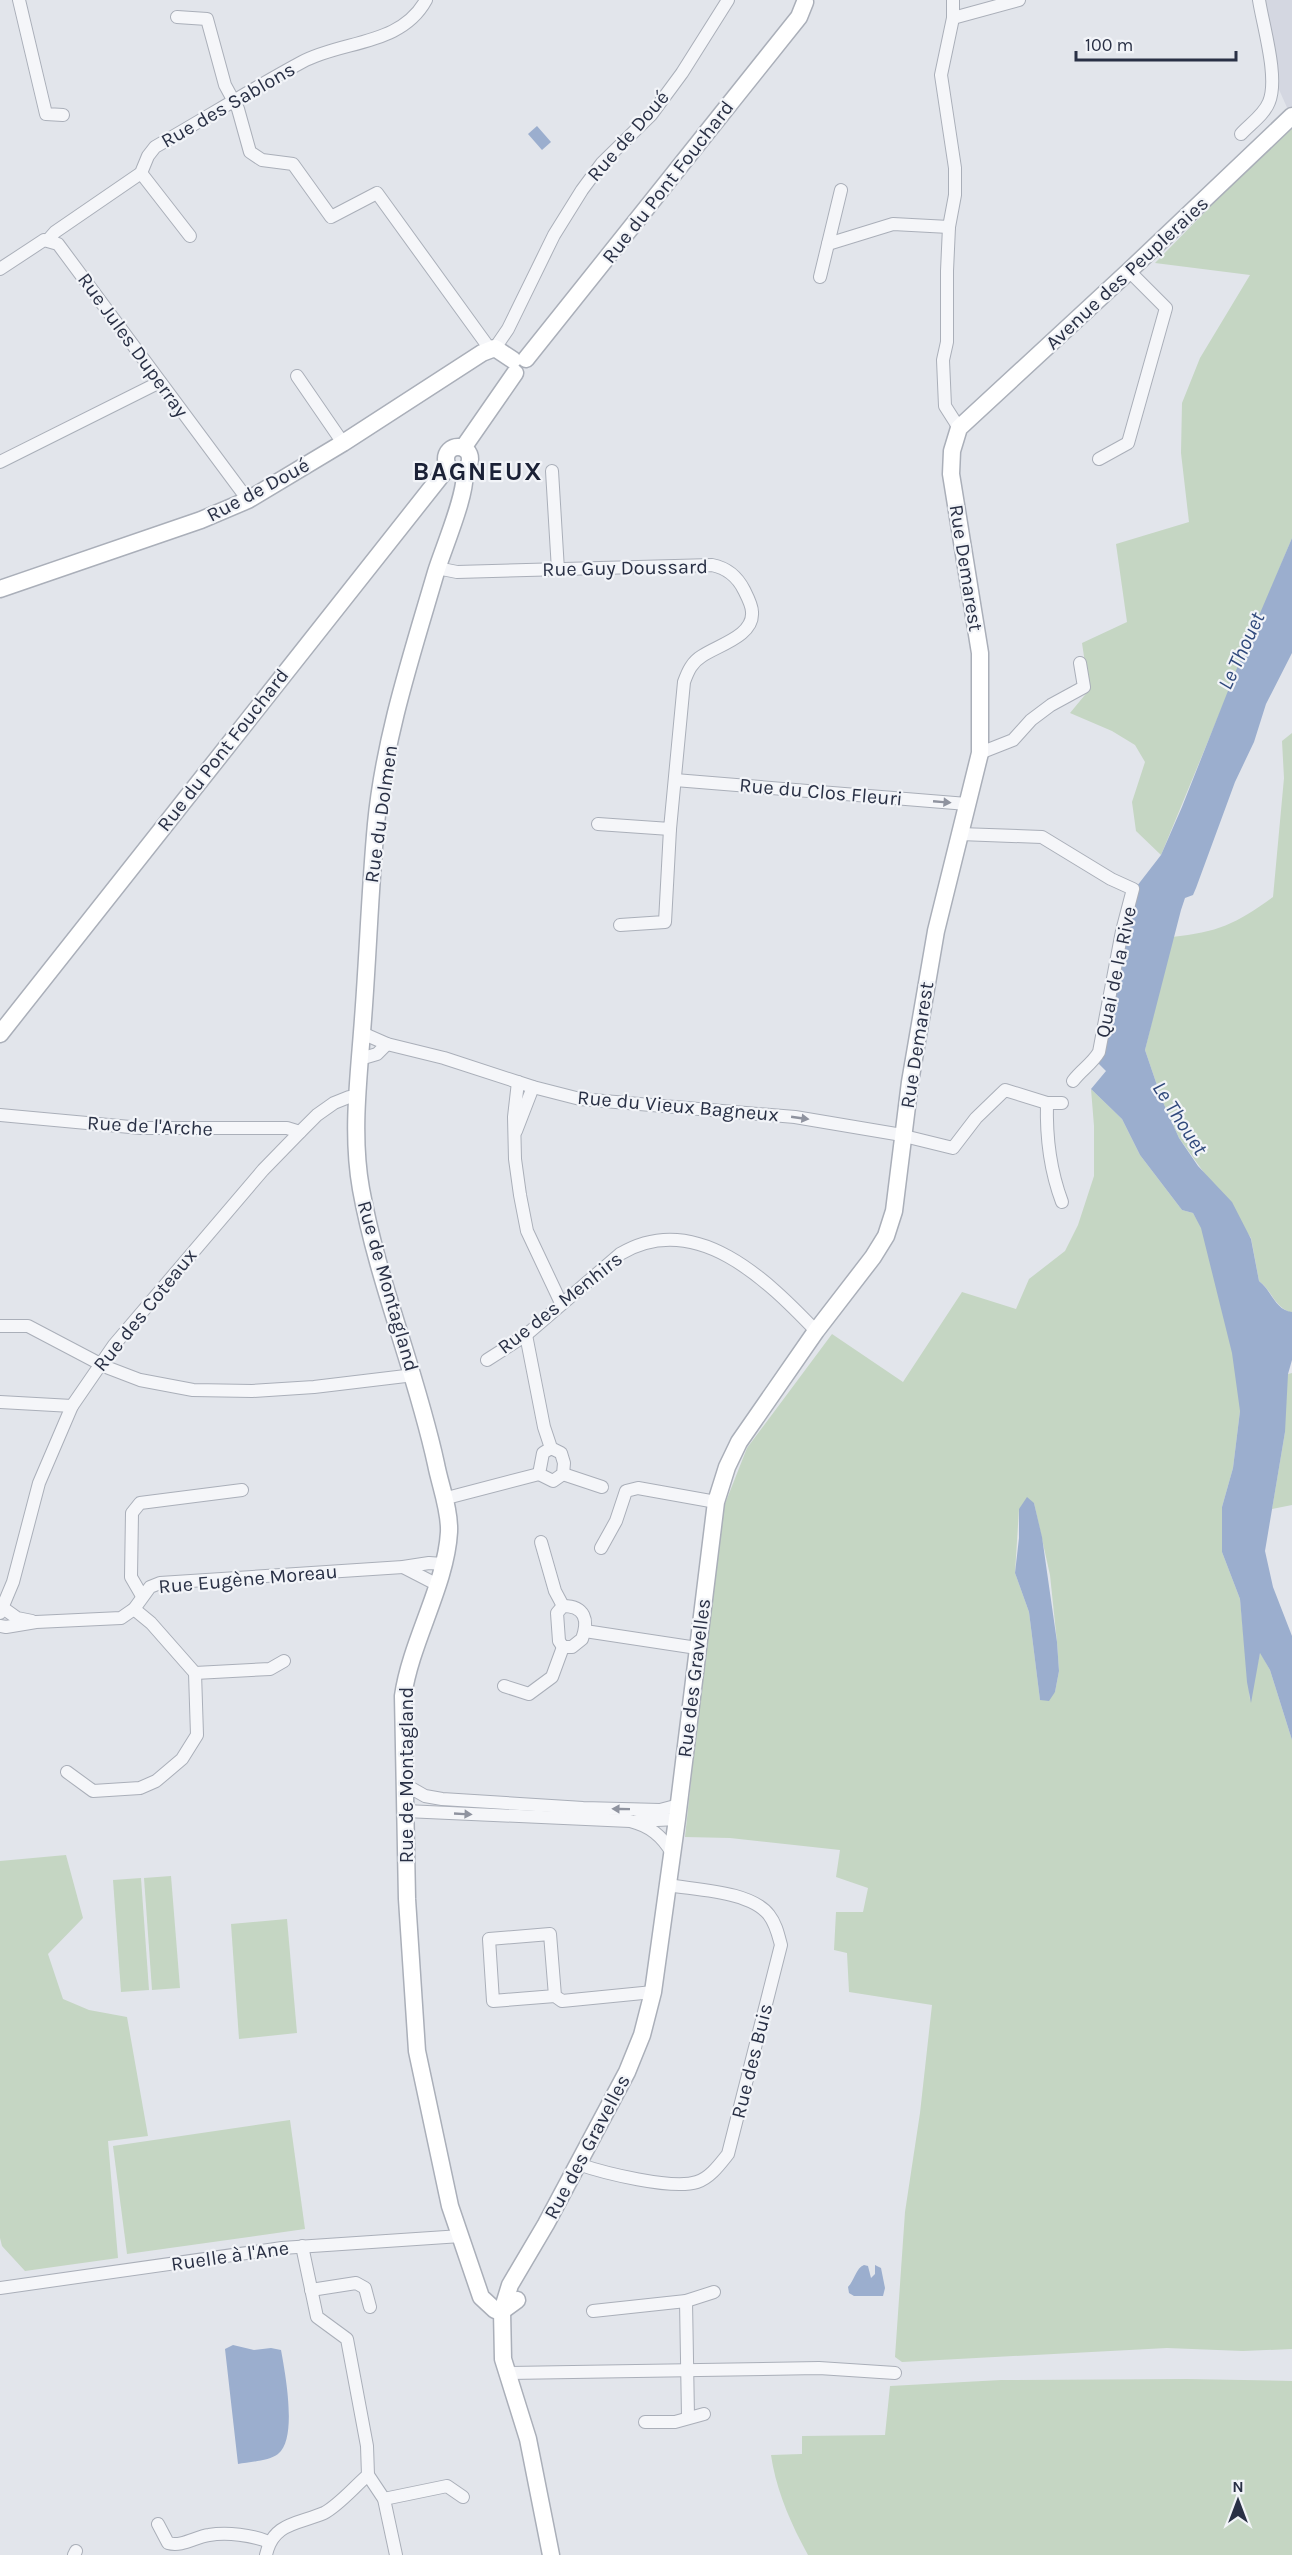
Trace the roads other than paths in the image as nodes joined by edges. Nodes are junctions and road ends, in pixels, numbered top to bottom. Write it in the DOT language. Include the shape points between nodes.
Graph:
graph roads {
  1 [pos="19,0"];
  2 [pos="426,0"];
  3 [pos="728,0"];
  4 [pos="953,0"];
  5 [pos="1019,0"];
  6 [pos="1259,0"];
  7 [pos="809,1"];
  8 [pos="177,17"];
  9 [pos="953,18"];
  10 [pos="233,102"];
  11 [pos="63,115"];
  12 [pos="1292,116"];
  13 [pos="1241,134"];
  14 [pos="141,173"];
  15 [pos="841,190"];
  16 [pos="950,228"];
  17 [pos="190,236"];
  18 [pos="48,240"];
  19 [pos="828,243"];
  20 [pos="0,269"];
  21 [pos="1129,272"];
  22 [pos="820,277"];
  23 [pos="495,348"];
  24 [pos="518,364"];
  25 [pos="297,376"];
  26 [pos="160,382"];
  27 [pos="959,428"];
  28 [pos="343,443"];
  29 [pos="463,448"];
  30 [pos="1098,459"];
  31 [pos="0,462"];
  32 [pos="456,468"];
  33 [pos="552,471"];
  34 [pos="248,500"];
  35 [pos="437,568"];
  36 [pos="558,570"];
  37 [pos="0,589"];
  38 [pos="1080,663"];
  39 [pos="980,753"];
  40 [pos="675,780"];
  41 [pos="967,804"];
  42 [pos="598,824"];
  43 [pos="670,829"];
  44 [pos="960,834"];
  45 [pos="620,926"];
  46 [pos="362,1033"];
  47 [pos="0,1034"];
  48 [pos="387,1044"];
  49 [pos="360,1059"];
  50 [pos="1073,1080"];
  51 [pos="518,1082"];
  52 [pos="533,1087"];
  53 [pos="356,1096"];
  54 [pos="1047,1103"];
  55 [pos="1062,1103"];
  56 [pos="0,1115"];
  57 [pos="300,1132"];
  58 [pos="516,1132"];
  59 [pos="902,1136"];
  60 [pos="1062,1202"];
  61 [pos="561,1303"];
  62 [pos="0,1326"];
  63 [pos="816,1331"];
  64 [pos="526,1335"];
  65 [pos="487,1360"];
  66 [pos="100,1365"];
  67 [pos="414,1375"];
  68 [pos="0,1402"];
  69 [pos="72,1406"];
  70 [pos="550,1448"];
  71 [pos="539,1474"];
  72 [pos="563,1474"];
  73 [pos="602,1487"];
  74 [pos="242,1490"];
  75 [pos="443,1499"];
  76 [pos="716,1502"];
  77 [pos="541,1542"];
  78 [pos="601,1548"];
  79 [pos="443,1564"];
  80 [pos="403,1568"];
  81 [pos="436,1584"];
  82 [pos="142,1596"];
  83 [pos="563,1606"];
  84 [pos="134,1609"];
  85 [pos="2,1611"];
  86 [pos="36,1622"];
  87 [pos="0,1626"];
  88 [pos="585,1631"];
  89 [pos="563,1647"];
  90 [pos="697,1648"];
  91 [pos="284,1661"];
  92 [pos="195,1673"];
  93 [pos="504,1686"];
  94 [pos="67,1772"];
  95 [pos="404,1799"];
  96 [pos="678,1812"];
  97 [pos="630,1821"];
  98 [pos="672,1853"];
  99 [pos="668,1885"];
  100 [pos="653,1992"];
  101 [pos="555,1996"];
  102 [pos="578,2164"];
  103 [pos="463,2242"];
  104 [pos="302,2246"];
  105 [pos="0,2288"];
  106 [pos="311,2290"];
  107 [pos="714,2292"];
  108 [pos="686,2301"];
  109 [pos="506,2305"];
  110 [pos="370,2307"];
  111 [pos="593,2311"];
  112 [pos="686,2370"];
  113 [pos="509,2373"];
  114 [pos="895,2373"];
  115 [pos="704,2414"];
  116 [pos="688,2417"];
  117 [pos="645,2422"];
  118 [pos="368,2475"];
  119 [pos="463,2497"];
  120 [pos="384,2499"];
  121 [pos="158,2524"];
  122 [pos="268,2542"];
  123 [pos="266,2555"];
  124 [pos="396,2555"];
  125 [pos="551,2555"];
  1 -- 11 [label="street" via="46,114"];
  2 -- 10 [label="street, Rue des Sablons" via="412,18 380,38 305,61"];
  3 -- 23 [label="street, Rue de Doué" via="669,79 651,115 602,163 582,190"];
  4 -- 9 [label="street"];
  5 -- 9 [label="street"];
  6 -- 13 [label="street" via="1270,60 1270,100"];
  7 -- 24 [label="street, Rue du Pont Fouchard"];
  8 -- 10 [label="street" via="207,19"];
  9 -- 16 [label="street" via="941,75 955,168"];
  10 -- 14 [label="street, Rue des Sablons" via="155,147"];
  10 -- 23 [label="street" via="250,152 262,160 294,165 331,217 377,193 487,345"];
  12 -- 21 [label="street, Avenue des Peupleraies"];
  14 -- 17 [label="street"];
  14 -- 18 [label="street, Rue des Sablons"];
  15 -- 19 [label="street"];
  16 -- 19 [label="street" via="893,224"];
  16 -- 27 [label="street" via="947,342 943,360 945,403"];
  18 -- 20 [label="street"];
  18 -- 26 [label="street, Rue Jules Duperray" via="61,247"];
  19 -- 22 [label="street"];
  21 -- 27 [label="street, Avenue des Peupleraies"];
  21 -- 30 [label="street" via="1166,308 1128,443"];
  23 -- 24 [label="street"];
  23 -- 28 [label="street, Rue de Doué"];
  24 -- 29 [label="street, Rue du Pont Fouchard"];
  25 -- 28 [label="street"];
  26 -- 31 [label="street"];
  26 -- 34 [label="street, Rue Jules Duperray"];
  27 -- 39 [label="street, Rue Demarest" via="951,474 980,653"];
  28 -- 34 [label="street, Rue de Doué"];
  29 -- 32 [label="street, Rue du Dolmen" via="470,460"];
  32 -- 35 [label="street, Rue du Dolmen" via="466,480"];
  32 -- 47 [label="street, Rue du Pont Fouchard"];
  33 -- 36 [label="street"];
  34 -- 37 [label="street, Rue de Doué"];
  35 -- 36 [label="street, Rue Guy Doussard" via="456,572"];
  35 -- 46 [label="street, Rue du Dolmen" via="382,771"];
  36 -- 40 [label="street, Rue Guy Doussard" via="712,565 730,571 742,585 753,611 751,623 688,670"];
  38 -- 39 [label="street" via="1084,687 1051,705 1013,740"];
  39 -- 41 [label="street, Rue Demarest"];
  40 -- 41 [label="street, Rue du Clos Fleuri, one-way"];
  40 -- 43 [label="street, Rue Guy Doussard"];
  41 -- 44 [label="street, Rue Demarest"];
  42 -- 43 [label="street"];
  43 -- 45 [label="street, Rue Guy Doussard" via="665,922"];
  44 -- 50 [label="street, Quai de la Rive" via="1042,837 1133,889 1099,1052"];
  44 -- 59 [label="street, Rue Demarest" via="936,931"];
  46 -- 48 [label="street, Rue du Vieux Bagneux"];
  46 -- 49 [label="street, Rue du Dolmen"];
  48 -- 49 [label="street" via="377,1054"];
  48 -- 51 [label="street, Rue du Vieux Bagneux"];
  49 -- 53 [label="street, Rue du Dolmen"];
  51 -- 52 [label="street, Rue du Vieux Bagneux"];
  51 -- 58 [label="street"];
  52 -- 58 [label="street"];
  52 -- 59 [label="street, Rue du Vieux Bagneux, one-way" via="590,1100 795,1117"];
  53 -- 57 [label="street, Rue des Coteaux" via="334,1103"];
  53 -- 67 [label="street, Rue de Montagland" via="362,1192"];
  54 -- 55 [label="street"];
  54 -- 59 [label="street, Rue du Vieux Bagneux" via="1005,1090 953,1148"];
  54 -- 60 [label="street" via="1048,1151"];
  56 -- 57 [label="street, Rue de l'Arche" via="141,1128 287,1128"];
  57 -- 66 [label="street, Rue des Coteaux" via="120,1335"];
  58 -- 61 [label="street" via="515,1159 527,1231"];
  59 -- 63 [label="street, Rue des Gravelles" via="894,1211 886,1236"];
  61 -- 63 [label="street, Rue des Menhirs" via="636,1244 652,1240 686,1242 708,1246 759,1276"];
  61 -- 64 [label="street, Rue des Menhirs"];
  62 -- 66 [label="street" via="28,1326"];
  63 -- 76 [label="street, Rue des Gravelles" via="739,1442"];
  64 -- 65 [label="street, Rue des Menhirs"];
  64 -- 70 [label="street"];
  66 -- 67 [label="street" via="140,1380 193,1390 273,1390"];
  66 -- 69 [label="street, Rue des Coteaux"];
  67 -- 75 [label="street, Rue de Montagland"];
  68 -- 69 [label="street"];
  69 -- 85 [label="street, Rue des Coteaux" via="39,1483"];
  70 -- 71 [label="street" via="543,1453"];
  70 -- 72 [label="street" via="561,1453"];
  71 -- 72 [label="street" via="552,1481"];
  71 -- 75 [label="street"];
  72 -- 73 [label="street"];
  74 -- 82 [label="street" via="140,1503 132,1513 131,1577"];
  75 -- 79 [label="street, Rue de Montagland" via="449,1530"];
  76 -- 78 [label="street" via="638,1488 626,1491"];
  76 -- 90 [label="street, Rue des Gravelles"];
  77 -- 83 [label="street" via="555,1592"];
  79 -- 80 [label="street, Rue Eugène Moreau"];
  79 -- 81 [label="street, Rue de Montagland"];
  80 -- 81 [label="street, Rue Eugène Moreau"];
  80 -- 82 [label="street, Rue Eugène Moreau" via="160,1583"];
  81 -- 95 [label="street, Rue de Montagland" via="406,1673"];
  82 -- 84 [label="street, Rue Eugène Moreau"];
  83 -- 88 [label="street" via="574,1606 581,1612"];
  83 -- 89 [label="street" via="557,1613"];
  84 -- 86 [label="street, Rue Eugène Moreau" via="121,1618"];
  84 -- 92 [label="street"];
  85 -- 86 [label="street, Rue Eugène Moreau"];
  86 -- 87 [label="street, Rue Eugène Moreau"];
  88 -- 89 [label="street" via="572,1647"];
  88 -- 90 [label="street"];
  89 -- 93 [label="street" via="552,1677 529,1694"];
  90 -- 96 [label="street, Rue des Gravelles"];
  91 -- 92 [label="street" via="270,1669"];
  92 -- 94 [label="street" via="197,1735 182,1760 156,1781 140,1788 93,1791"];
  96 -- 95 [label="street, one-way"];
  95 -- 97 [label="street, one-way"];
  95 -- 103 [label="street, Rue de Montagland" via="417,2051 437,2154"];
  96 -- 97 [label="street"];
  96 -- 98 [label="street, Rue des Gravelles"];
  97 -- 98 [label="street" via="645,1825 664,1840"];
  98 -- 99 [label="street, Rue des Gravelles"];
  99 -- 100 [label="street, Rue des Gravelles"];
  99 -- 102 [label="street, Rue des Buis" via="747,1898 768,1913 781,1945 728,2154 699,2182 679,2185"];
  100 -- 101 [label="street" via="562,2001"];
  100 -- 102 [label="street, Rue des Gravelles" via="627,2072"];
  101 -- 101 [label="street" via="493,2001 489,1939 550,1934"];
  102 -- 109 [label="street, Rue des Gravelles"];
  103 -- 104 [label="street, Ruelle à l'Ane"];
  103 -- 109 [label="street, Rue de Montagland" via="481,2297 495,2310"];
  104 -- 105 [label="street, Ruelle à l'Ane"];
  104 -- 106 [label="street"];
  106 -- 110 [label="street" via="356,2283 365,2288"];
  106 -- 118 [label="street" via="317,2317 347,2339 367,2446"];
  107 -- 108 [label="street"];
  108 -- 111 [label="street"];
  108 -- 112 [label="street"];
  109 -- 113 [label="street" via="501,2348"];
  112 -- 113 [label="street"];
  112 -- 114 [label="street" via="819,2368"];
  112 -- 116 [label="street"];
  113 -- 125 [label="street" via="531,2450"];
  115 -- 116 [label="street"];
  116 -- 117 [label="street" via="675,2422"];
  118 -- 120 [label="street"];
  118 -- 122 [label="street" via="325,2512 295,2522"];
  119 -- 120 [label="street" via="447,2486"];
  120 -- 124 [label="street"];
  121 -- 122 [label="street" via="168,2543 175,2545 210,2534 255,2536"];
  122 -- 123 [label="street"];
}
